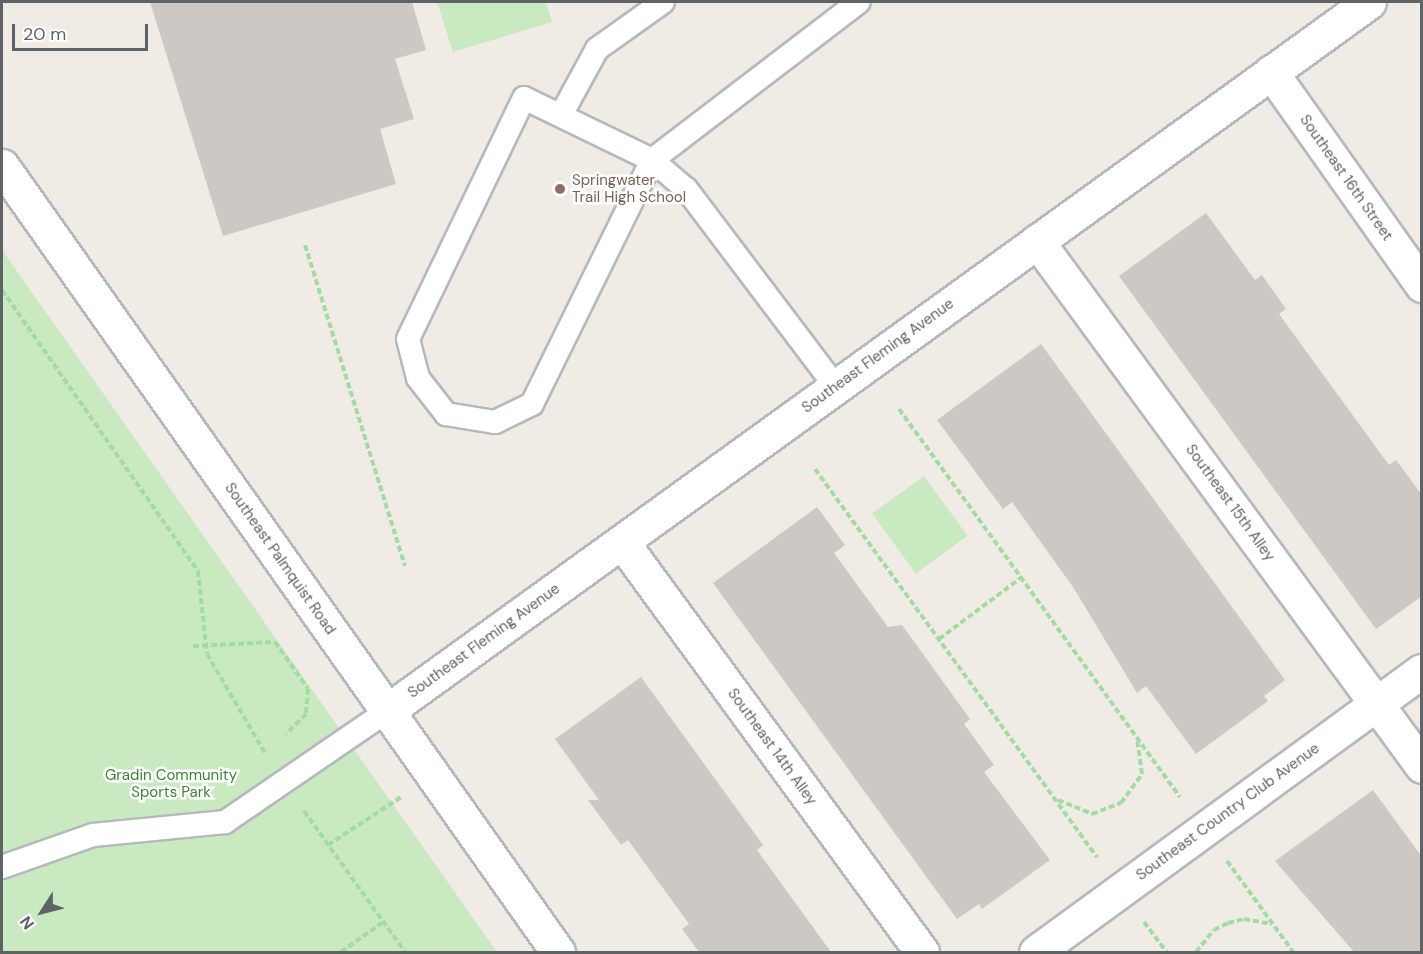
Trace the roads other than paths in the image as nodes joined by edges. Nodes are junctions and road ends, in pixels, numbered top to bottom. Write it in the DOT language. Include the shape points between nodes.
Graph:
graph roads {
  1 [pos="663,2"];
  2 [pos="859,2"];
  3 [pos="1369,2"];
  4 [pos="1271,72"];
  5 [pos="561,116"];
  6 [pos="652,160"];
  7 [pos="2,166"];
  8 [pos="1038,241"];
  9 [pos="1422,285"];
  10 [pos="836,387"];
  11 [pos="622,542"];
  12 [pos="1422,671"];
  13 [pos="1376,705"];
  14 [pos="387,711"];
  15 [pos="1422,766"];
  16 [pos="2,867"];
  17 [pos="558,952"];
  18 [pos="922,952"];
  19 [pos="1036,952"];
  1 -- 5 [label="lane" via="597,49"];
  2 -- 6 [label="lane"];
  3 -- 4 [label="street, Southeast Fleming Avenue"];
  4 -- 8 [label="street, Southeast Fleming Avenue"];
  4 -- 9 [label="street, Southeast 16th Street"];
  5 -- 6 [label="lane"];
  5 -- 6 [label="lane" via="524,98 408,339 418,378 446,414 495,423 532,404"];
  6 -- 10 [label="lane" via="686,189"];
  7 -- 14 [label="street, Southeast Palmquist Road"];
  8 -- 10 [label="street, Southeast Fleming Avenue"];
  8 -- 13 [label="street, Southeast 15th Alley"];
  10 -- 11 [label="street, Southeast Fleming Avenue"];
  11 -- 14 [label="street, Southeast Fleming Avenue"];
  11 -- 18 [label="street, Southeast 14th Alley"];
  12 -- 13 [label="street, Southeast Country Club Avenue"];
  13 -- 15 [label="street, Southeast 15th Alley"];
  13 -- 19 [label="street, Southeast Country Club Avenue"];
  14 -- 16 [label="lane" via="225,822 93,835"];
  14 -- 17 [label="street, Southeast Palmquist Road"];
}
